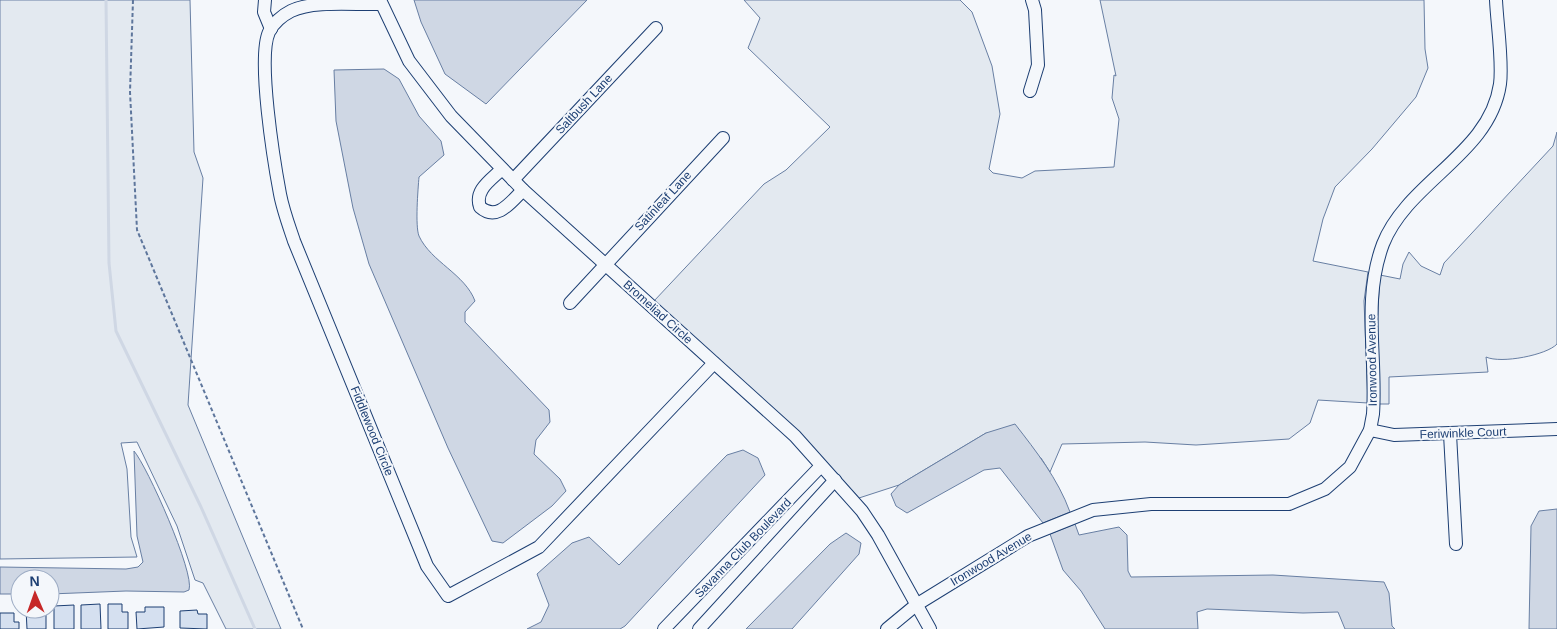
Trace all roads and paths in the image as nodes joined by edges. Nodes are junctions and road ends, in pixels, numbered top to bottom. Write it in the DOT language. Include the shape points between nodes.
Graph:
graph roads {
  1 [pos="133,0"];
  2 [pos="265,0"];
  3 [pos="1032,0"];
  4 [pos="1496,0"];
  5 [pos="381,2"];
  6 [pos="297,4"];
  7 [pos="656,28"];
  8 [pos="271,29"];
  9 [pos="1030,91"];
  10 [pos="723,138"];
  11 [pos="502,169"];
  12 [pos="513,180"];
  13 [pos="523,190"];
  14 [pos="603,264"];
  15 [pos="570,303"];
  16 [pos="714,363"];
  17 [pos="1557,428"];
  18 [pos="1370,430"];
  19 [pos="1450,434"];
  20 [pos="821,466"];
  21 [pos="835,480"];
  22 [pos="1456,544"];
  23 [pos="916,605"];
  24 [pos="303,629"];
  25 [pos="664,629"];
  26 [pos="699,629"];
  27 [pos="887,629"];
  28 [pos="930,629"];
  1 -- 24 [label="path" via="130,92 137,230"];
  2 -- 8 [label="street" via="263,7"];
  3 -- 9 [label="street" via="1038,65"];
  4 -- 18 [label="street, Ironwood Avenue" via="1500,83 1489,119 1398,217 1376,264 1370,301 1374,398"];
  5 -- 6 [label="street"];
  5 -- 11 [label="street, Bromeliad Circle" via="409,61 451,116"];
  6 -- 8 [label="street"];
  7 -- 12 [label="street, Saltbush Lane"];
  8 -- 16 [label="street, Fiddlewood Circle" via="265,56 269,115 280,195 294,241 427,566 448,596 539,547"];
  10 -- 14 [label="street, Satinleaf Lane"];
  11 -- 12 [label="street, Bromeliad Circle"];
  11 -- 13 [label="street" via="481,190 480,207 484,211 498,212"];
  12 -- 13 [label="street, Bromeliad Circle"];
  13 -- 14 [label="street, Bromeliad Circle"];
  14 -- 15 [label="street, Satinleaf Lane"];
  14 -- 16 [label="street, Bromeliad Circle"];
  16 -- 20 [label="street, Bromeliad Circle" via="795,436"];
  17 -- 19 [label="street, Feriwinkle Court"];
  18 -- 19 [label="street, Feriwinkle Court" via="1394,435"];
  18 -- 23 [label="street, Ironwood Avenue" via="1350,467 1325,489 1289,504 1151,504 1093,510 1028,536"];
  19 -- 22 [label="street"];
  20 -- 21 [label="street, Bromeliad Circle"];
  20 -- 25 [label="street, Savanna Club Boulevard"];
  21 -- 23 [label="street, Bromeliad Circle" via="878,535"];
  21 -- 26 [label="street, Savanna Club Boulevard"];
  23 -- 27 [label="street, Ironwood Avenue"];
  23 -- 28 [label="street, Bromeliad Circle"];
}
